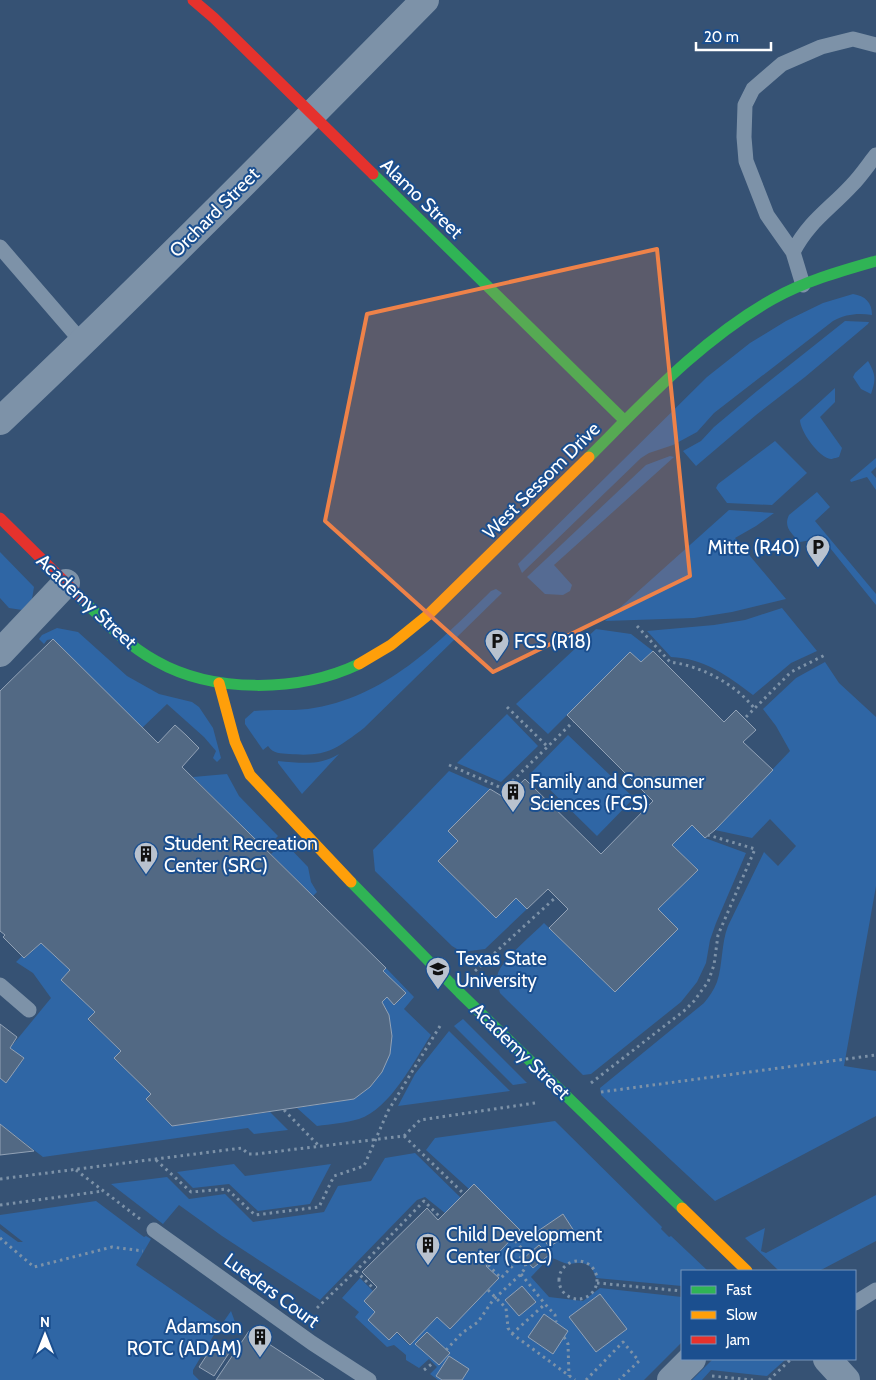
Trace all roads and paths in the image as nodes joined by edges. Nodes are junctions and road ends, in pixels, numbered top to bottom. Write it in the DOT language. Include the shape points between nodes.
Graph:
graph roads {
  1 [pos="193,0"];
  2 [pos="425,0"];
  3 [pos="876,45"];
  4 [pos="312,115"];
  5 [pos="876,154"];
  6 [pos="0,247"];
  7 [pos="793,252"];
  8 [pos="876,262"];
  9 [pos="803,285"];
  10 [pos="83,342"];
  11 [pos="0,421"];
  12 [pos="625,421"];
  13 [pos="0,518"];
  14 [pos="66,583"];
  15 [pos="637,626"];
  16 [pos="0,653"];
  17 [pos="825,655"];
  18 [pos="219,683"];
  19 [pos="507,707"];
  20 [pos="754,708"];
  21 [pos="746,717"];
  22 [pos="573,722"];
  23 [pos="548,746"];
  24 [pos="449,765"];
  25 [pos="708,835"];
  26 [pos="556,897"];
  27 [pos="473,973"];
  28 [pos="0,985"];
  29 [pos="30,1010"];
  30 [pos="440,1026"];
  31 [pos="876,1054"];
  32 [pos="569,1097"];
  33 [pos="284,1110"];
  34 [pos="404,1136"];
  35 [pos="375,1140"];
  36 [pos="321,1147"];
  37 [pos="156,1159"];
  38 [pos="75,1170"];
  39 [pos="0,1180"];
  40 [pos="104,1191"];
  41 [pos="464,1194"];
  42 [pos="0,1205"];
  43 [pos="441,1218"];
  44 [pos="154,1230"];
  45 [pos="0,1238"];
  46 [pos="513,1238"];
  47 [pos="143,1251"];
  48 [pos="523,1255"];
  49 [pos="488,1265"];
  50 [pos="356,1270"];
  51 [pos="746,1270"];
  52 [pos="521,1274"];
  53 [pos="597,1283"];
  54 [pos="374,1289"];
  55 [pos="488,1290"];
  56 [pos="876,1290"];
  57 [pos="681,1292"];
  58 [pos="496,1297"];
  59 [pos="856,1302"];
  60 [pos="545,1304"];
  61 [pos="317,1308"];
  62 [pos="556,1322"];
  63 [pos="512,1334"];
  64 [pos="564,1337"];
  65 [pos="446,1350"];
  66 [pos="790,1360"];
  67 [pos="828,1360"];
  68 [pos="433,1363"];
  69 [pos="701,1367"];
  70 [pos="424,1370"];
  71 [pos="569,1376"];
  72 [pos="369,1380"];
  73 [pos="575,1380"];
  74 [pos="586,1380"];
  75 [pos="619,1380"];
  76 [pos="671,1380"];
  77 [pos="753,1380"];
  78 [pos="769,1380"];
  79 [pos="846,1380"];
  1 -- 4 [label="street, Alamo Street"];
  2 -- 4 [label="street, Orchard Street"];
  3 -- 7 [label="lane" via="853,40 820,47 782,64 753,88 746,105 746,161 767,215"];
  4 -- 10 [label="street, Orchard Street"];
  4 -- 12 [label="street, Alamo Street"];
  5 -- 7 [label="lane" via="852,185 801,236"];
  6 -- 10 [label="lane"];
  7 -- 9 [label="lane"];
  8 -- 9 [label="street, West Sessom Drive" via="838,271"];
  9 -- 12 [label="street, West Sessom Drive" via="772,300 715,337"];
  10 -- 11 [label="street, Orchard Street"];
  12 -- 18 [label="street, West Sessom Drive" via="449,595 407,634 367,661 336,674 303,682"];
  13 -- 14 [label="street, Academy Street"];
  14 -- 16 [label="street"];
  14 -- 18 [label="street, Academy Street" via="138,650 178,672"];
  15 -- 20 [label="path" via="670,662 713,676"];
  17 -- 20 [label="path" via="791,672"];
  18 -- 32 [label="street, Academy Street" via="230,729 242,763 250,775 453,986"];
  19 -- 23 [label="path"];
  20 -- 21 [label="path"];
  22 -- 23 [label="path"];
  23 -- 24 [label="path" via="504,789"];
  25 -- 32 [label="path" via="755,849 718,934 708,982 685,1010"];
  26 -- 27 [label="path"];
  28 -- 29 [label="lane"];
  30 -- 35 [label="path" via="388,1111"];
  31 -- 32 [label="path"];
  32 -- 34 [label="path" via="420,1120"];
  32 -- 51 [label="street, Academy Street"];
  33 -- 36 [label="path"];
  34 -- 35 [label="path"];
  34 -- 41 [label="path"];
  35 -- 36 [label="path"];
  35 -- 37 [label="path" via="364,1166 334,1176 319,1207 255,1215 227,1188 191,1192"];
  36 -- 37 [label="path" via="256,1154 248,1154 242,1148"];
  37 -- 38 [label="path"];
  38 -- 39 [label="path"];
  38 -- 40 [label="path"];
  40 -- 42 [label="path"];
  40 -- 44 [label="path"];
  43 -- 50 [label="path" via="424,1201"];
  44 -- 72 [label="lane, Lueders Court"];
  45 -- 47 [label="path" via="34,1267 112,1247"];
  46 -- 48 [label="path" via="524,1250"];
  48 -- 49 [label="path" via="501,1278"];
  48 -- 52 [label="path" via="526,1267"];
  50 -- 54 [label="path"];
  50 -- 61 [label="path"];
  52 -- 58 [label="path"];
  52 -- 60 [label="path"];
  53 -- 53 [label="path" via="585,1298 572,1298 562,1290 559,1278 564,1268 580,1262 591,1267"];
  53 -- 57 [label="path"];
  55 -- 58 [label="path"];
  56 -- 59 [label="lane"];
  58 -- 63 [label="path" via="506,1308 508,1328"];
  58 -- 65 [label="path" via="478,1322"];
  60 -- 62 [label="path" via="555,1315"];
  60 -- 63 [label="path"];
  63 -- 71 [label="path"];
  64 -- 71 [label="path" via="568,1344"];
  66 -- 78 [label="path"];
  67 -- 79 [label="street"];
  68 -- 70 [label="path"];
  69 -- 76 [label="street"];
  69 -- 77 [label="path"];
  71 -- 73 [label="path"];
  74 -- 75 [label="path" via="623,1342 640,1361"];
}
